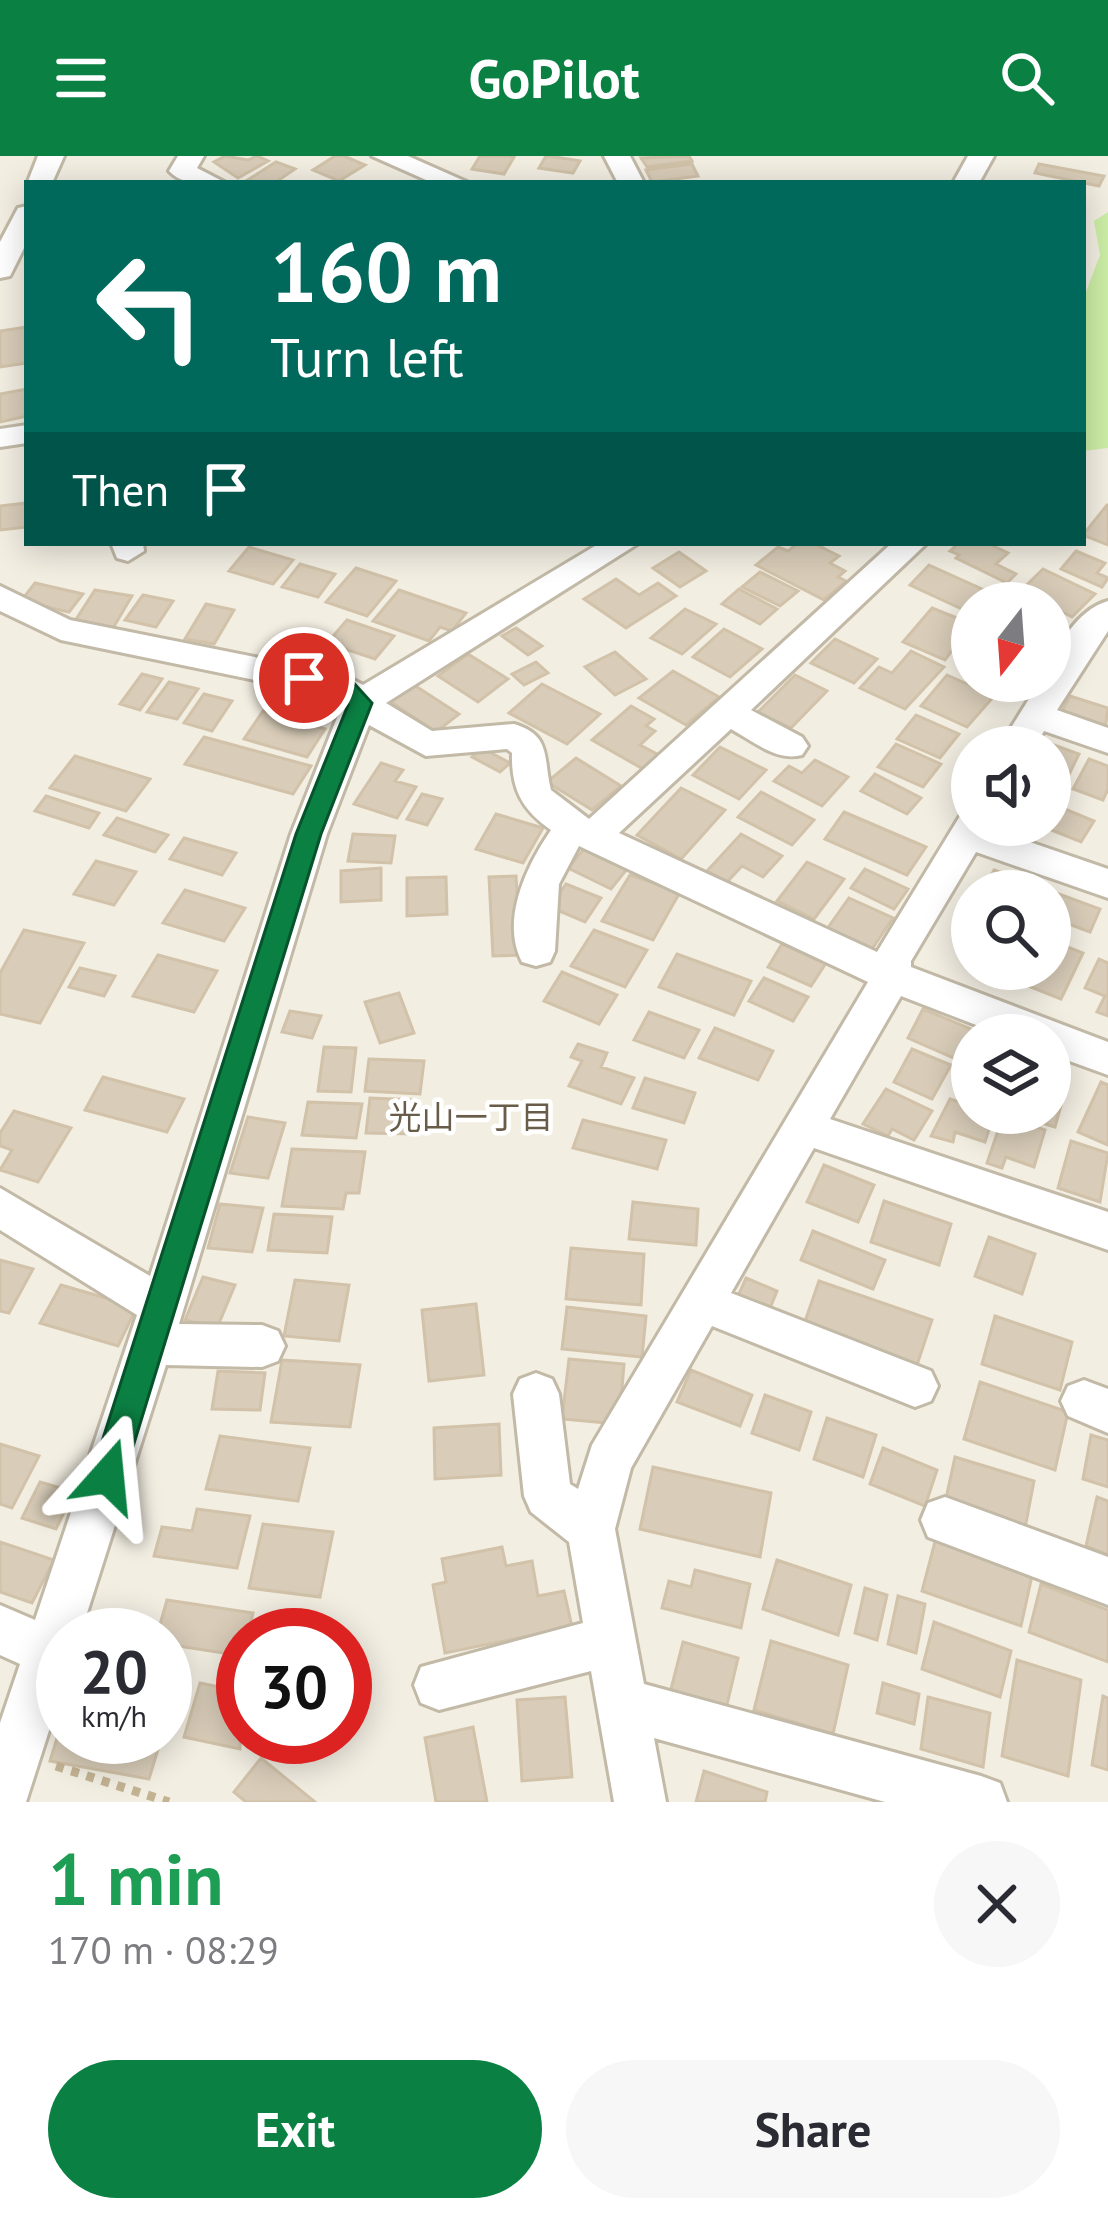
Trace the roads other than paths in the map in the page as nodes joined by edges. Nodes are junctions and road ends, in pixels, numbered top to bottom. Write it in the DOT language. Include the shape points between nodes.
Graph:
graph roads {
  1 [pos="385,156"];
  2 [pos="446,175"];
  3 [pos="24,220"];
  4 [pos="0,270"];
  5 [pos="618,546"];
  6 [pos="908,546"];
  7 [pos="0,597"];
  8 [pos="1108,612"];
  9 [pos="360,703"];
  10 [pos="728,712"];
  11 [pos="1035,715"];
  12 [pos="1029,726"];
  13 [pos="1108,740"];
  14 [pos="790,746"];
  15 [pos="583,831"];
  16 [pos="961,846"];
  17 [pos="1012,846"];
  18 [pos="1108,884"];
  19 [pos="536,951"];
  20 [pos="892,976"];
  21 [pos="991,1014"];
  22 [pos="1071,1045"];
  23 [pos="1108,1059"];
  24 [pos="806,1128"];
  25 [pos="0,1207"];
  26 [pos="1108,1231"];
  27 [pos="702,1302"];
  28 [pos="156,1325"];
  29 [pos="262,1346"];
  30 [pos="915,1386"];
  31 [pos="536,1394"];
  32 [pos="945,1520"];
  33 [pos="591,1529"];
  34 [pos="1108,1581"];
  35 [pos="65,1608"];
  36 [pos="0,1630"];
  37 [pos="611,1641"];
  38 [pos="36,1646"];
  39 [pos="439,1685"];
  40 [pos="36,1700"];
  41 [pos="622,1704"];
  42 [pos="0,1802"];
  43 [pos="640,1802"];
  44 [pos="981,1802"];
  1 -- 2 [label="street"];
  3 -- 4 [label="street"];
  5 -- 9 [label="street"];
  6 -- 10 [label="street"];
  7 -- 9 [label="street" via="61,628 344,687"];
  8 -- 11 [label="street"];
  9 -- 15 [label="street" via="426,744 514,736 530,749 528,779 538,804"];
  9 -- 28 [label="street" via="309,834"];
  10 -- 14 [label="street"];
  10 -- 15 [label="street"];
  11 -- 12 [label="street"];
  11 -- 13 [label="street"];
  15 -- 19 [label="street" via="542,869"];
  15 -- 20 [label="street"];
  16 -- 20 [label="street" via="892,960"];
  17 -- 18 [label="street"];
  20 -- 21 [label="street"];
  20 -- 24 [label="street"];
  22 -- 23 [label="street"];
  24 -- 26 [label="street"];
  24 -- 27 [label="street"];
  25 -- 28 [label="street"];
  27 -- 30 [label="street"];
  27 -- 33 [label="street" via="609,1461"];
  28 -- 29 [label="street"];
  28 -- 35 [label="street"];
  31 -- 33 [label="street" via="548,1496"];
  32 -- 34 [label="street"];
  33 -- 37 [label="street"];
  36 -- 38 [label="street"];
  37 -- 39 [label="street"];
  37 -- 41 [label="street"];
  40 -- 42 [label="street"];
  41 -- 43 [label="street"];
  41 -- 44 [label="street"];
}
